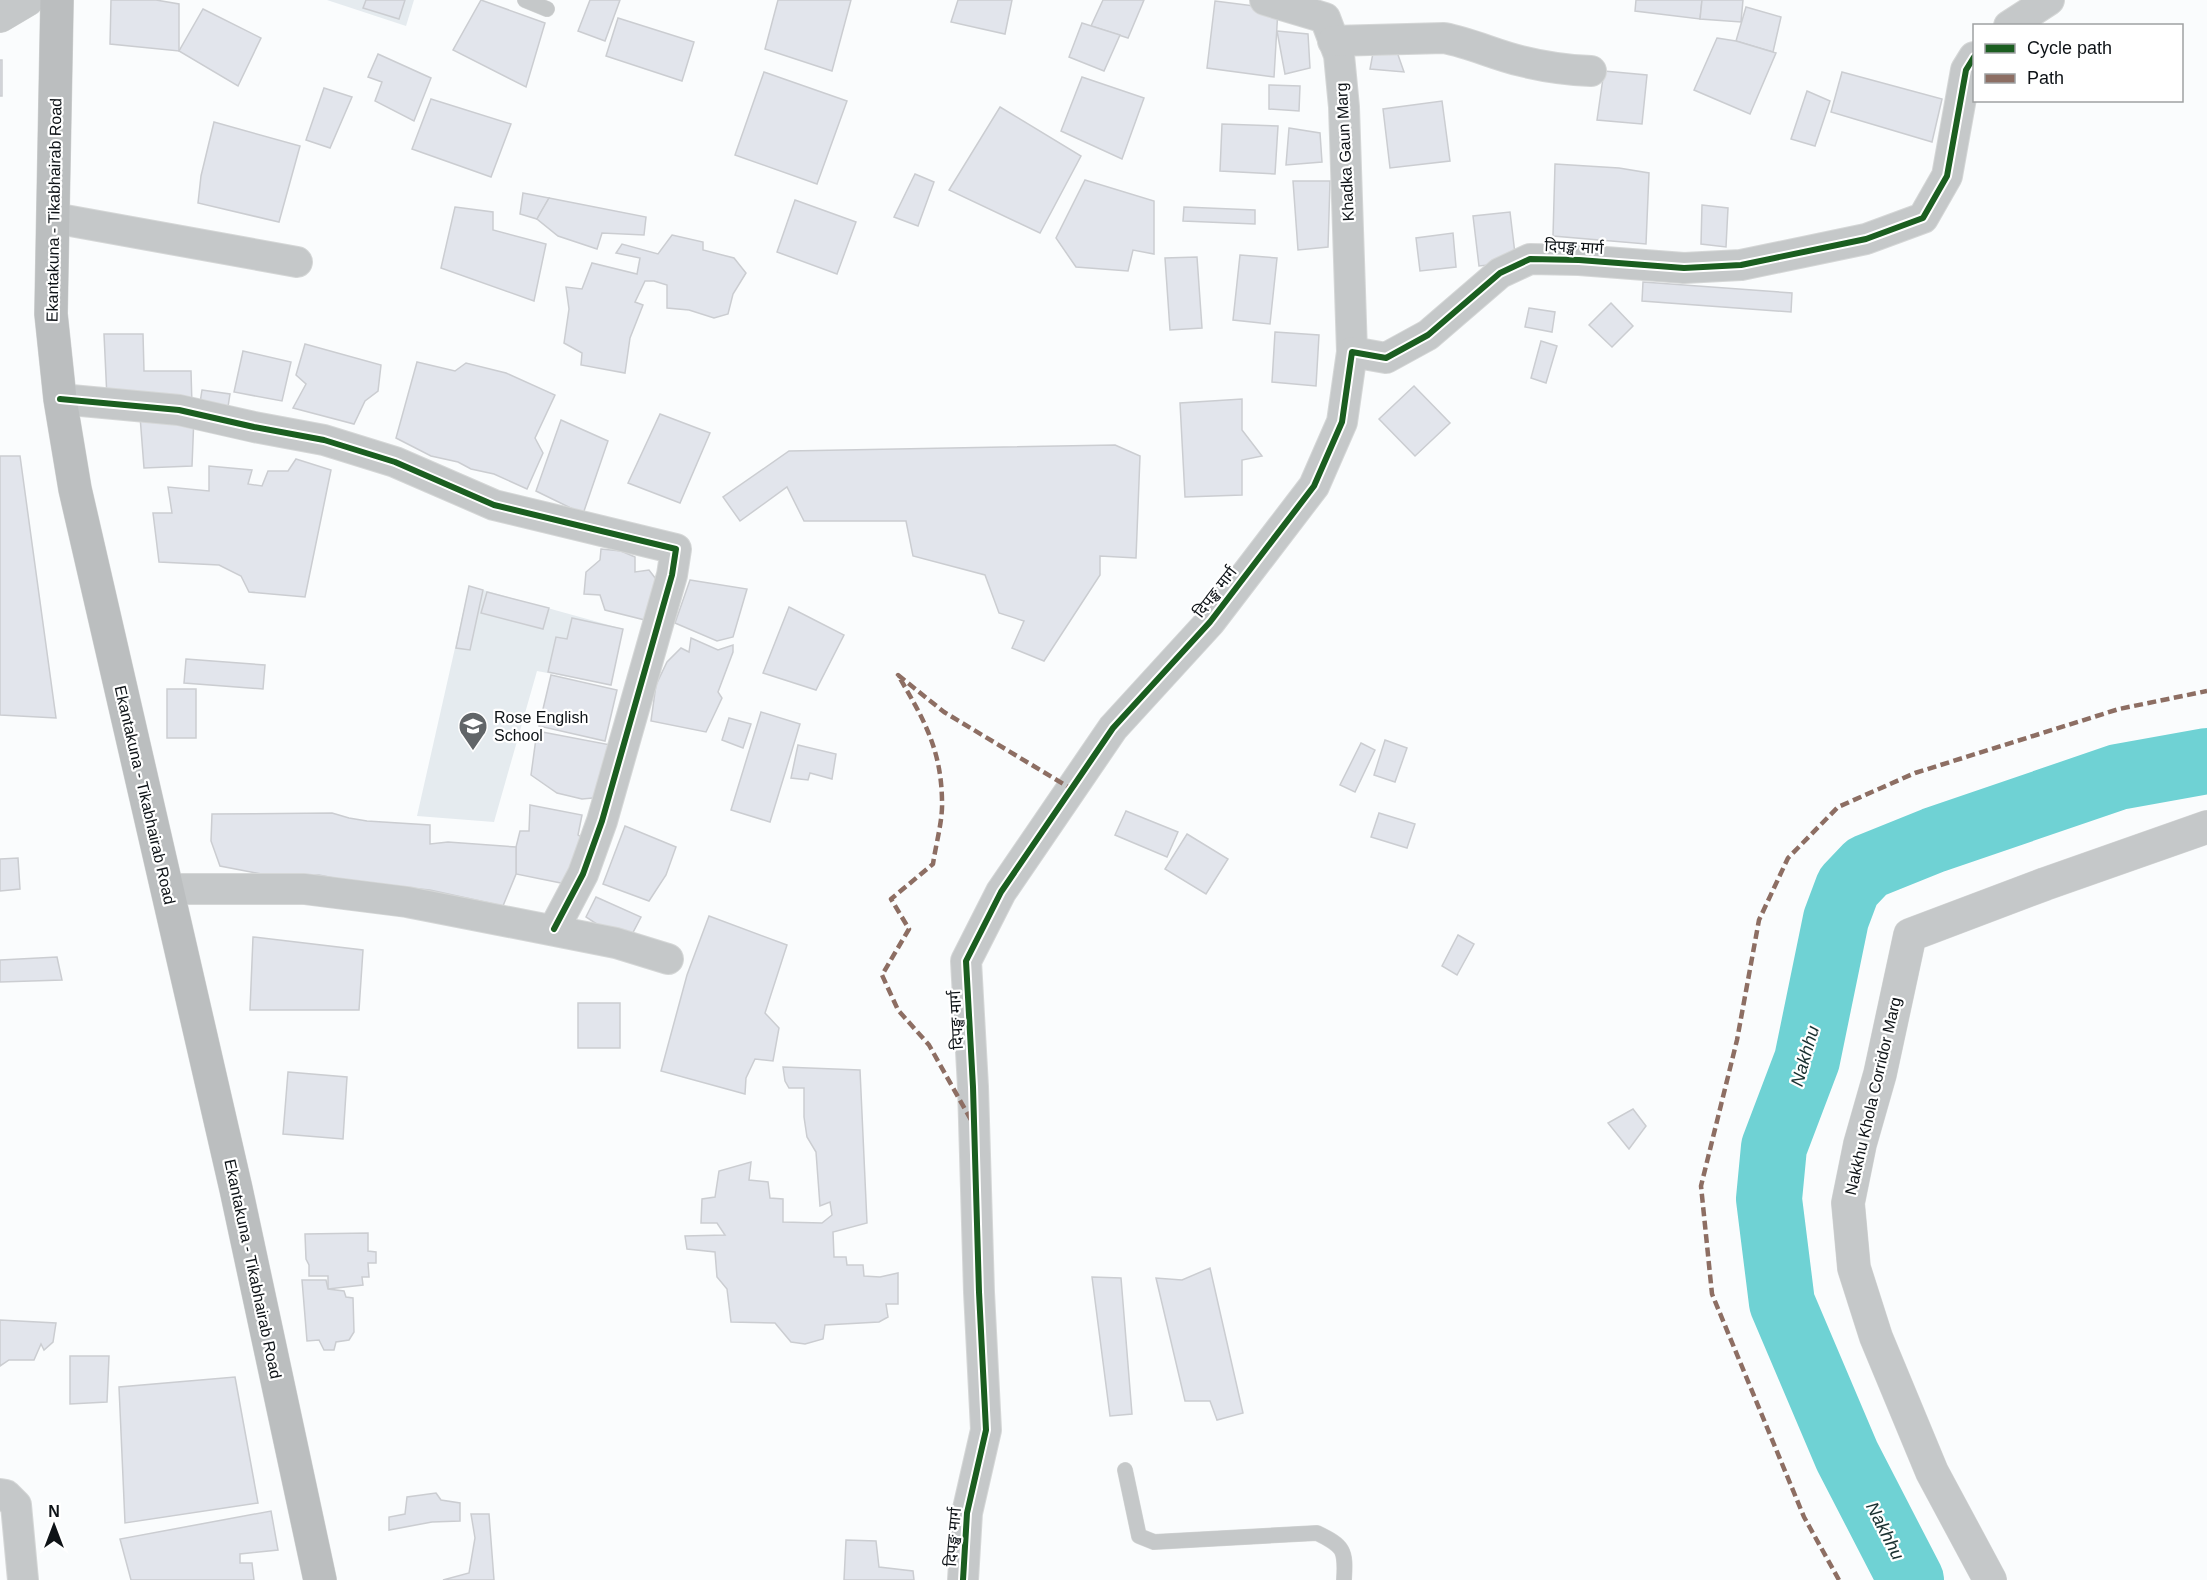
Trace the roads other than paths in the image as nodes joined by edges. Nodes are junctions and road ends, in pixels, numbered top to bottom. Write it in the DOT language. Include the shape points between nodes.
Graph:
graph roads {
  1 [pos="27,0"];
  2 [pos="57,0"];
  3 [pos="525,0"];
  4 [pos="1265,0"];
  5 [pos="2049,0"];
  6 [pos="547,9"];
  7 [pos="0,16"];
  8 [pos="2012,24"];
  9 [pos="1333,41"];
  10 [pos="1973,59"];
  11 [pos="1591,71"];
  12 [pos="54,218"];
  13 [pos="297,262"];
  14 [pos="1352,352"];
  15 [pos="60,399"];
  16 [pos="2207,827"];
  17 [pos="167,889"];
  18 [pos="554,929"];
  19 [pos="668,959"];
  20 [pos="1125,1470"];
  21 [pos="0,1494"];
  22 [pos="23,1580"];
  23 [pos="320,1580"];
  24 [pos="963,1580"];
  25 [pos="1344,1580"];
  26 [pos="1990,1580"];
  1 -- 7 [label="street"];
  2 -- 12 [label="main road, Ekantakuna - Tikabhairab Road"];
  3 -- 6 [label="lane"];
  4 -- 9 [label="street, Khadka Gaun Marg" via="1325,18"];
  5 -- 8 [label="street"];
  9 -- 11 [label="street" via="1444,38 1520,61"];
  9 -- 14 [label="street, Khadka Gaun Marg" via="1339,55 1344,107"];
  10 -- 14 [label="street, दिपङ्ख मार्ग" via="1966,70 1947,176 1923,218 1866,239 1741,265 1684,268 1530,259 1500,273 1428,335 1386,358"];
  12 -- 13 [label="street"];
  12 -- 15 [label="main road, Ekantakuna - Tikabhairab Road" via="51,314"];
  14 -- 24 [label="street, दिपङ्ख मार्ग" via="1342,422 1314,486 1210,622 1113,728 1001,892 966,961 986,1430 967,1513"];
  15 -- 17 [label="main road, Ekantakuna - Tikabhairab Road" via="75,489"];
  15 -- 18 [label="street" via="179,410 324,440 395,462 494,505 676,549 602,821 583,874"];
  16 -- 26 [label="street, Nakkhu Khola Corridor Marg" via="1910,935 1848,1203 1854,1268 1876,1337 1932,1472"];
  17 -- 18 [label="street" via="304,889 407,902"];
  17 -- 23 [label="main road, Ekantakuna - Tikabhairab Road"];
  18 -- 19 [label="street"];
  20 -- 25 [label="lane" via="1139,1536 1154,1542 1317,1533 1338,1544 1345,1557"];
  21 -- 22 [label="street" via="16,1505"];
}
